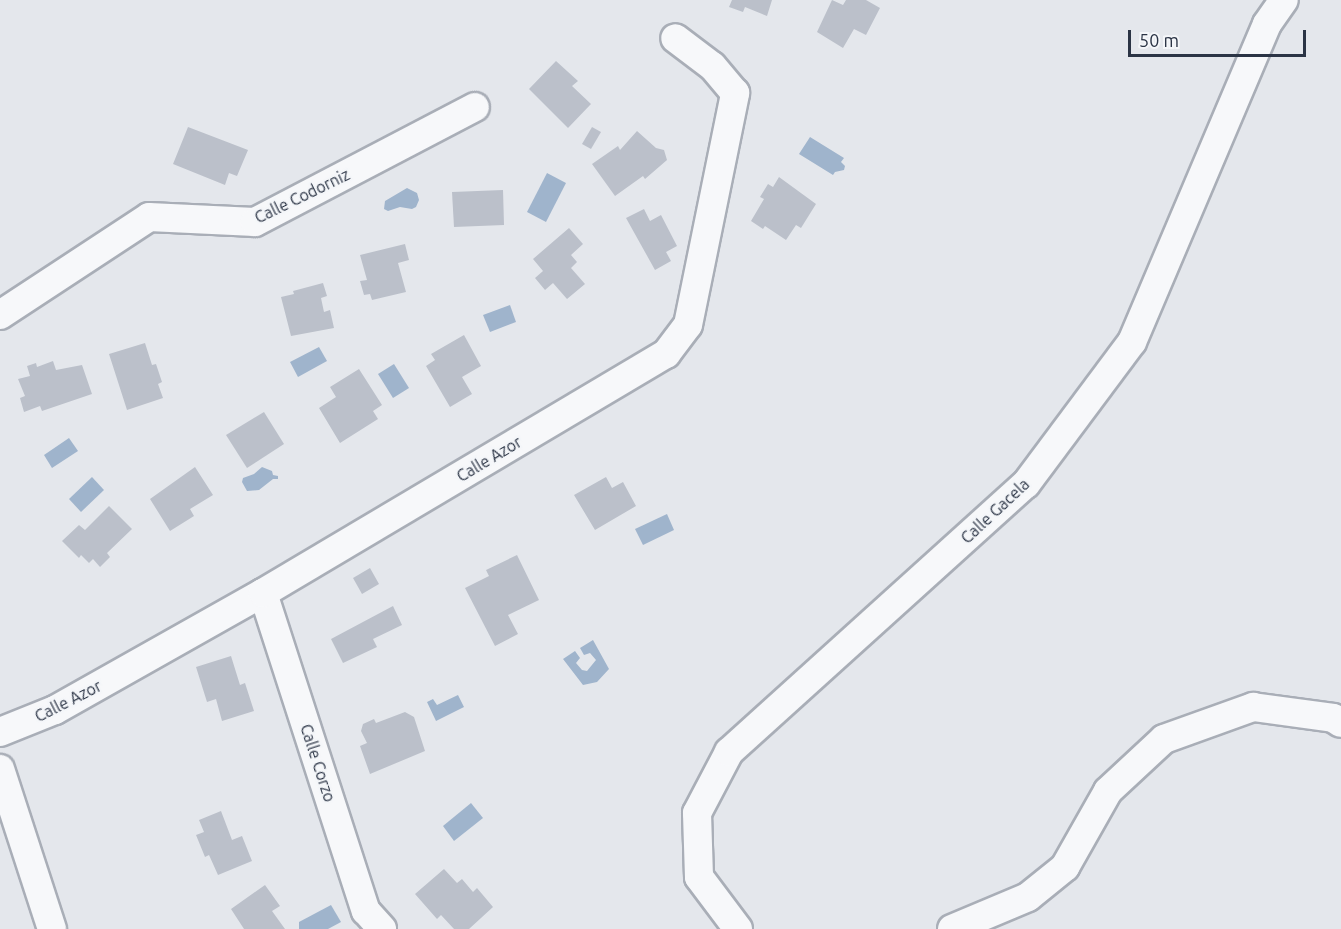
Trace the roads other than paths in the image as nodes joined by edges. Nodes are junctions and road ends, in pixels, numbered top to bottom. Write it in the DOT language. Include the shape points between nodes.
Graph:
graph roads {
  1 [pos="1284,0"];
  2 [pos="675,38"];
  3 [pos="475,107"];
  4 [pos="0,315"];
  5 [pos="263,593"];
  6 [pos="1341,723"];
  7 [pos="0,732"];
  8 [pos="0,769"];
  9 [pos="52,929"];
  10 [pos="382,929"];
  11 [pos="738,929"];
  12 [pos="952,929"];
  1 -- 11 [label="street, Calle Gacela" via="1267,24 1132,342 1026,484 729,752 697,813 699,877"];
  2 -- 5 [label="street, Calle Azor" via="712,66 735,93 688,325 677,340 666,354"];
  3 -- 4 [label="street, Calle Codorniz" via="255,222 149,217"];
  5 -- 7 [label="street, Calle Azor" via="55,710"];
  5 -- 10 [label="street, Calle Corzo" via="366,912"];
  6 -- 12 [label="street" via="1333,718 1253,706 1164,739 1108,791 1065,867 1028,897"];
  8 -- 9 [label="street"];
}
